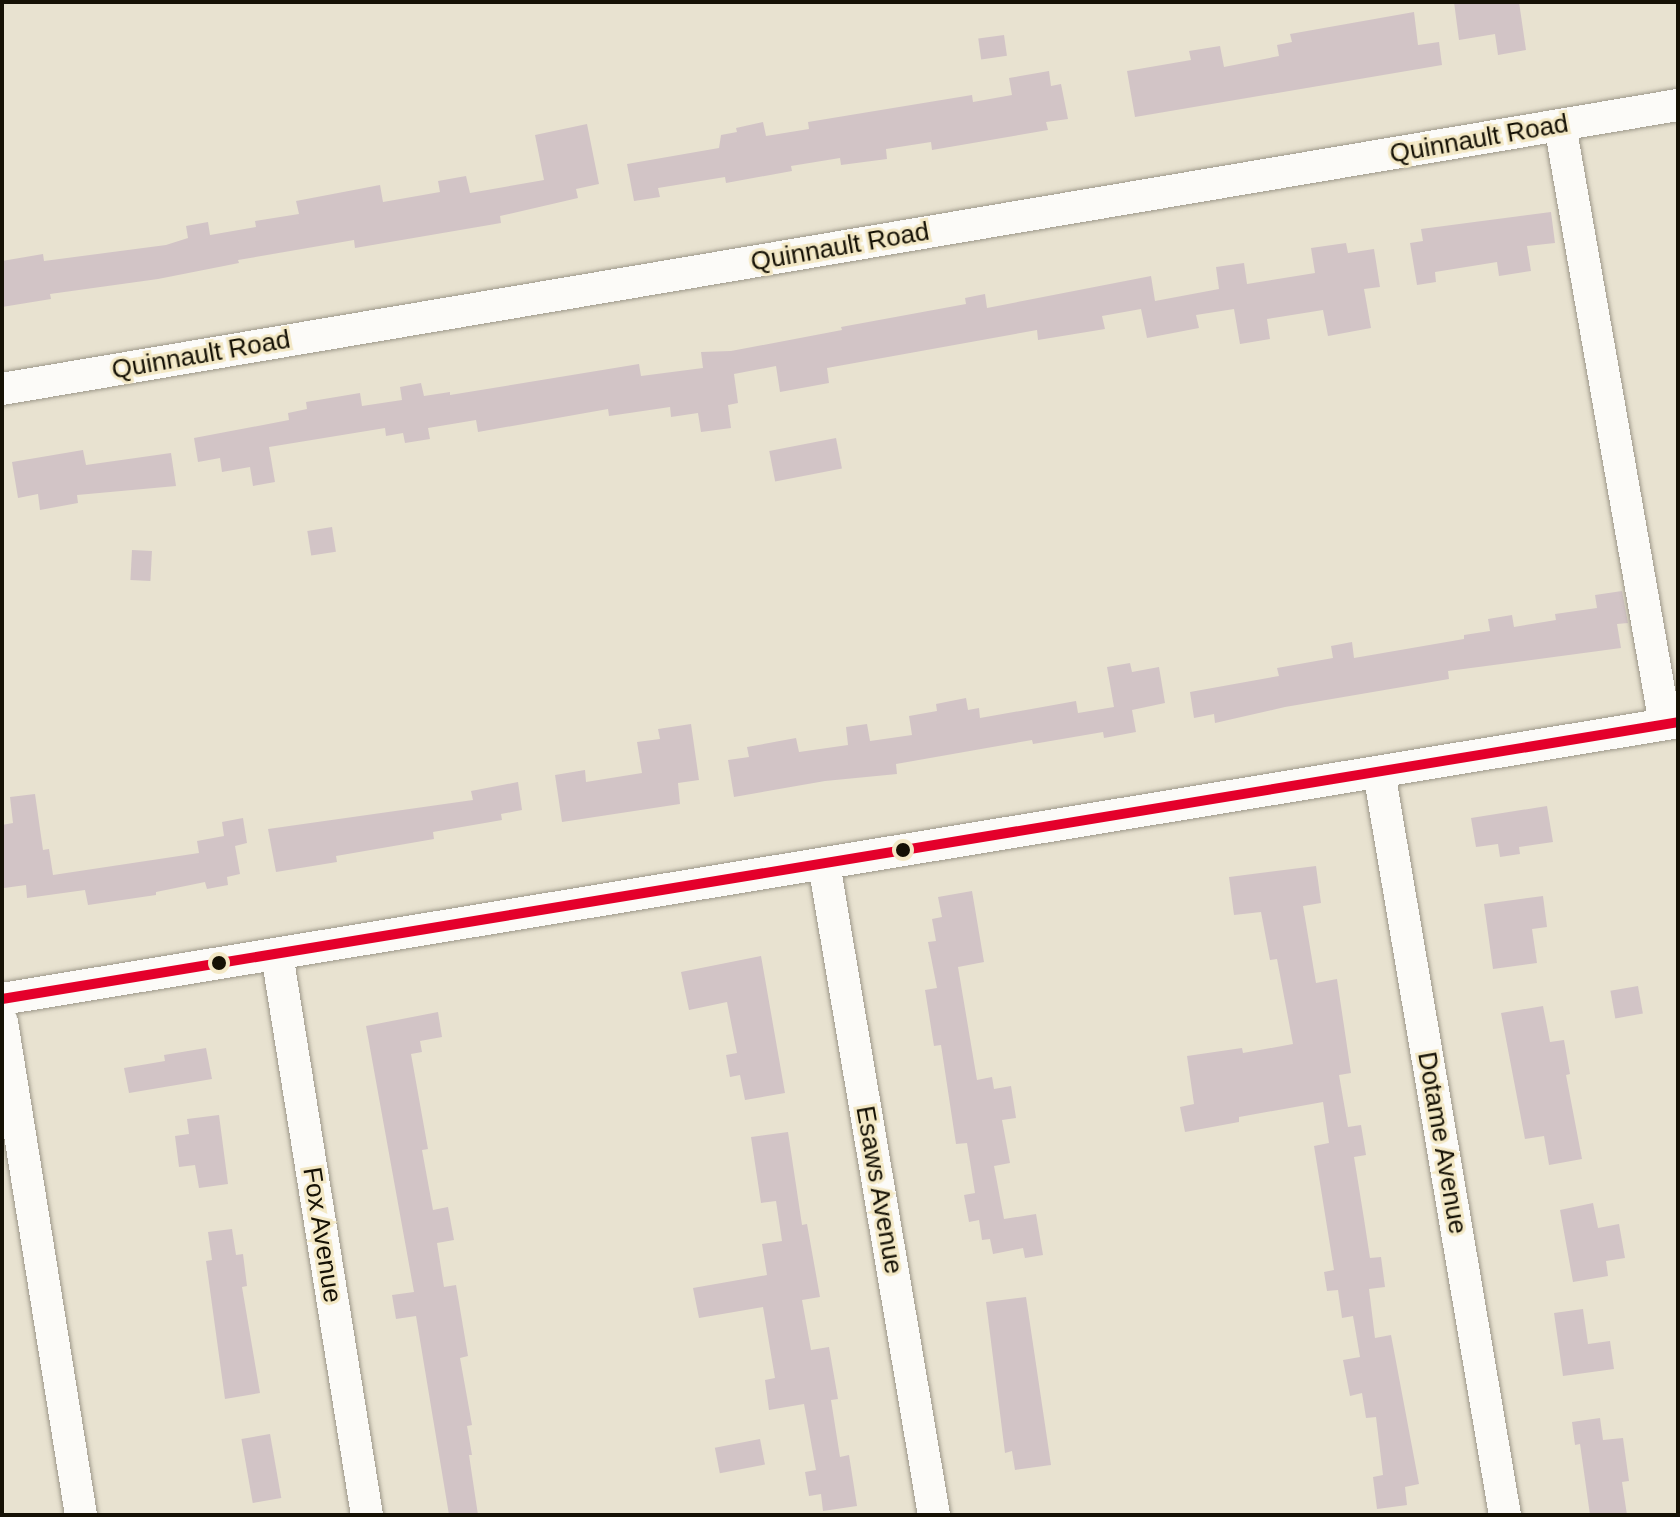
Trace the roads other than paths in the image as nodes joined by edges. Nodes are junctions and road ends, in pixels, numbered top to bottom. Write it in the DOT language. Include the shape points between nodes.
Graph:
graph roads {
  1 [pos="1678,105"];
  2 [pos="1560,125"];
  3 [pos="2,389"];
  4 [pos="1672,723"];
  5 [pos="1379,772"];
  6 [pos="824,864"];
  7 [pos="277,954"];
  8 [pos="2,999"];
  9 [pos="2,1022"];
  10 [pos="81,1515"];
  11 [pos="367,1515"];
  12 [pos="934,1515"];
  13 [pos="1505,1515"];
  1 -- 2 [label="street, Quinnault Road"];
  2 -- 3 [label="street, Quinnault Road"];
  2 -- 4 [label="street"];
  4 -- 5 [label="street"];
  5 -- 6 [label="street"];
  5 -- 13 [label="street, Dotame Avenue"];
  6 -- 7 [label="street"];
  6 -- 12 [label="street, Esaws Avenue"];
  7 -- 8 [label="street"];
  7 -- 11 [label="street, Fox Avenue"];
  9 -- 10 [label="street"];
}
